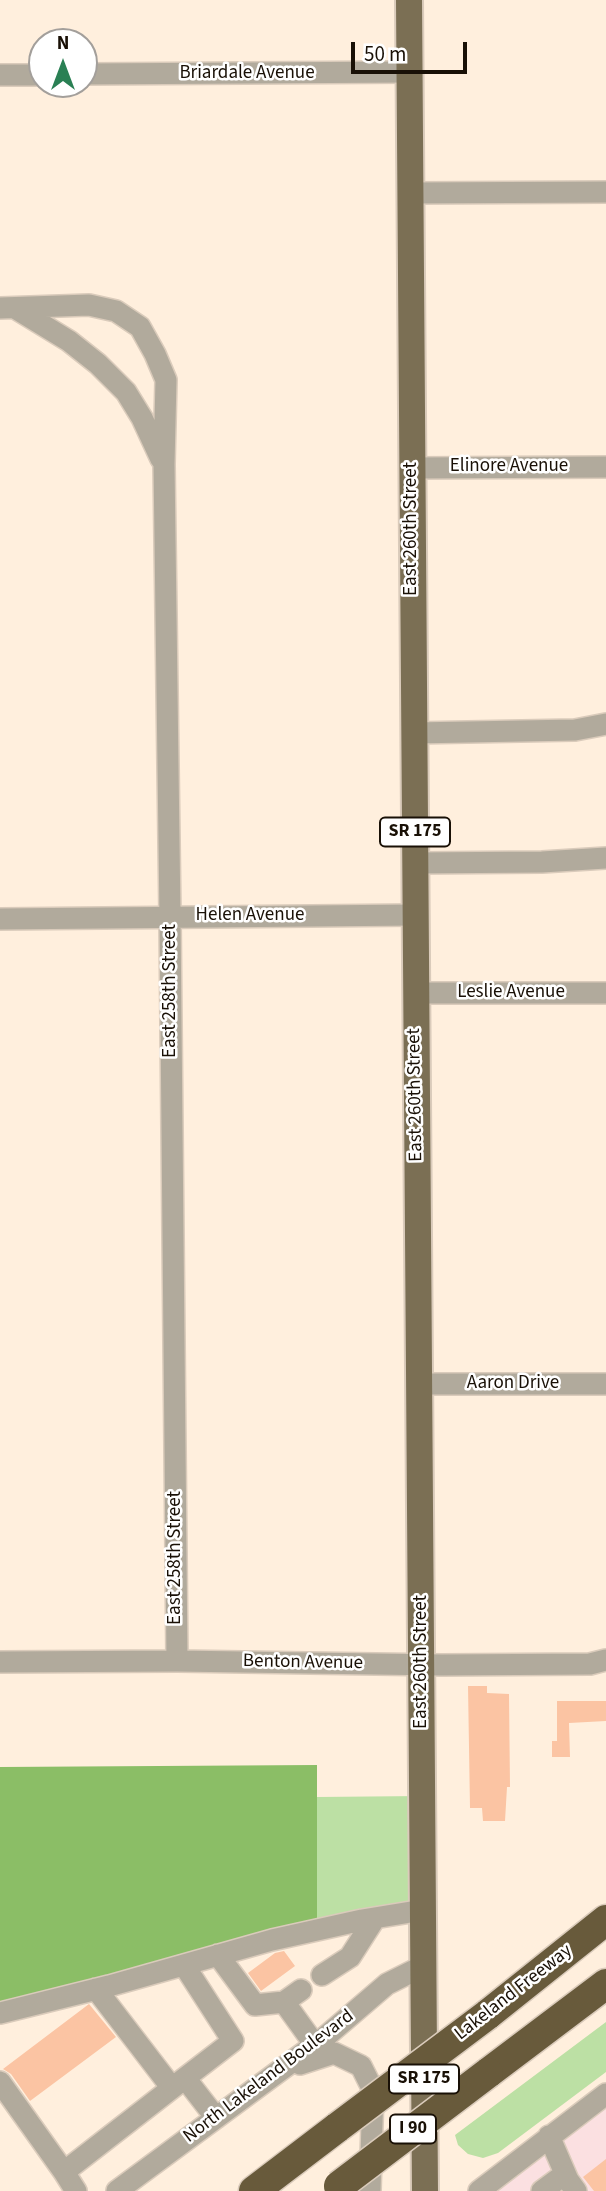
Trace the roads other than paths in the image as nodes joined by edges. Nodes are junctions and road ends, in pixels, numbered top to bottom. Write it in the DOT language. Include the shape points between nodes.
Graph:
graph roads {
  1 [pos="409,0"];
  2 [pos="409,72"];
  3 [pos="98,74"];
  4 [pos="0,75"];
  5 [pos="28,75"];
  6 [pos="412,192"];
  7 [pos="606,192"];
  8 [pos="8,308"];
  9 [pos="164,464"];
  10 [pos="606,467"];
  11 [pos="412,468"];
  12 [pos="606,724"];
  13 [pos="414,733"];
  14 [pos="606,858"];
  15 [pos="415,863"];
  16 [pos="415,915"];
  17 [pos="170,917"];
  18 [pos="0,919"];
  19 [pos="415,993"];
  20 [pos="606,993"];
  21 [pos="419,1384"];
  22 [pos="606,1384"];
  23 [pos="606,1660"];
  24 [pos="177,1661"];
  25 [pos="0,1662"];
  26 [pos="422,1665"];
  27 [pos="423,1910"];
  28 [pos="375,1918"];
  29 [pos="606,1920"];
  30 [pos="218,1955"];
  31 [pos="184,1965"];
  32 [pos="423,1966"];
  33 [pos="323,1975"];
  34 [pos="606,1984"];
  35 [pos="96,1989"];
  36 [pos="0,2013"];
  37 [pos="315,2045"];
  38 [pos="282,2070"];
  39 [pos="0,2082"];
  40 [pos="178,2083"];
  41 [pos="606,2094"];
  42 [pos="216,2118"];
  43 [pos="548,2136"];
  44 [pos="64,2172"];
  45 [pos="570,2182"];
  46 [pos="336,2188"];
  47 [pos="76,2191"];
  48 [pos="117,2191"];
  49 [pos="254,2191"];
  50 [pos="370,2191"];
  51 [pos="425,2191"];
  52 [pos="479,2191"];
  53 [pos="542,2191"];
  1 -- 2 [label="main road, East 260th Street / SR 175"];
  2 -- 3 [label="street, Briardale Avenue"];
  2 -- 6 [label="main road, East 260th Street / SR 175"];
  4 -- 5 [label="street"];
  6 -- 7 [label="street"];
  6 -- 11 [label="main road, East 260th Street / SR 175"];
  8 -- 9 [label="street" via="69,341 98,364 126,392"];
  8 -- 9 [label="street, East 258th Street" via="89,305 116,310 140,327 166,380"];
  9 -- 17 [label="street, East 258th Street"];
  10 -- 11 [label="street, Elinore Avenue"];
  11 -- 13 [label="main road, East 260th Street / SR 175"];
  12 -- 13 [label="street" via="575,730"];
  13 -- 15 [label="main road, East 260th Street / SR 175"];
  14 -- 15 [label="street"];
  15 -- 16 [label="main road, East 260th Street / SR 175"];
  16 -- 17 [label="street, Helen Avenue"];
  16 -- 19 [label="main road, East 260th Street / SR 175"];
  17 -- 18 [label="street, Helen Avenue"];
  17 -- 24 [label="street, East 258th Street"];
  19 -- 20 [label="street, Leslie Avenue"];
  19 -- 21 [label="main road, East 260th Street / SR 175"];
  21 -- 22 [label="street, Aaron Drive"];
  21 -- 26 [label="main road, East 260th Street / SR 175"];
  23 -- 26 [label="street, Benton Avenue" via="590,1664"];
  24 -- 25 [label="street, Benton Avenue"];
  24 -- 26 [label="street, Benton Avenue"];
  26 -- 27 [label="main road, East 260th Street / SR 175"];
  27 -- 28 [label="street"];
  27 -- 32 [label="main road, East 260th Street / SR 175"];
  28 -- 30 [label="street"];
  28 -- 33 [label="street" via="349,1957"];
  29 -- 49 [label="highway, Lakeland Freeway / I 90, bridge"];
  30 -- 31 [label="street"];
  30 -- 37 [label="street" via="255,2005 293,1996"];
  31 -- 35 [label="street"];
  31 -- 40 [label="street" via="233,2041"];
  32 -- 37 [label="street, North Lakeland Boulevard" via="387,1984"];
  32 -- 51 [label="main road, East 260th Street / SR 175"];
  34 -- 46 [label="highway, I 90, bridge"];
  35 -- 36 [label="street"];
  35 -- 40 [label="street"];
  37 -- 38 [label="street, North Lakeland Boulevard"];
  38 -- 42 [label="street, North Lakeland Boulevard"];
  38 -- 50 [label="street" via="334,2053 361,2066 373,2091"];
  39 -- 44 [label="street"];
  40 -- 42 [label="street"];
  40 -- 44 [label="street"];
  41 -- 43 [label="street"];
  42 -- 48 [label="street, North Lakeland Boulevard"];
  43 -- 45 [label="street"];
  43 -- 52 [label="street"];
  44 -- 47 [label="street"];
  45 -- 53 [label="street"];
}
